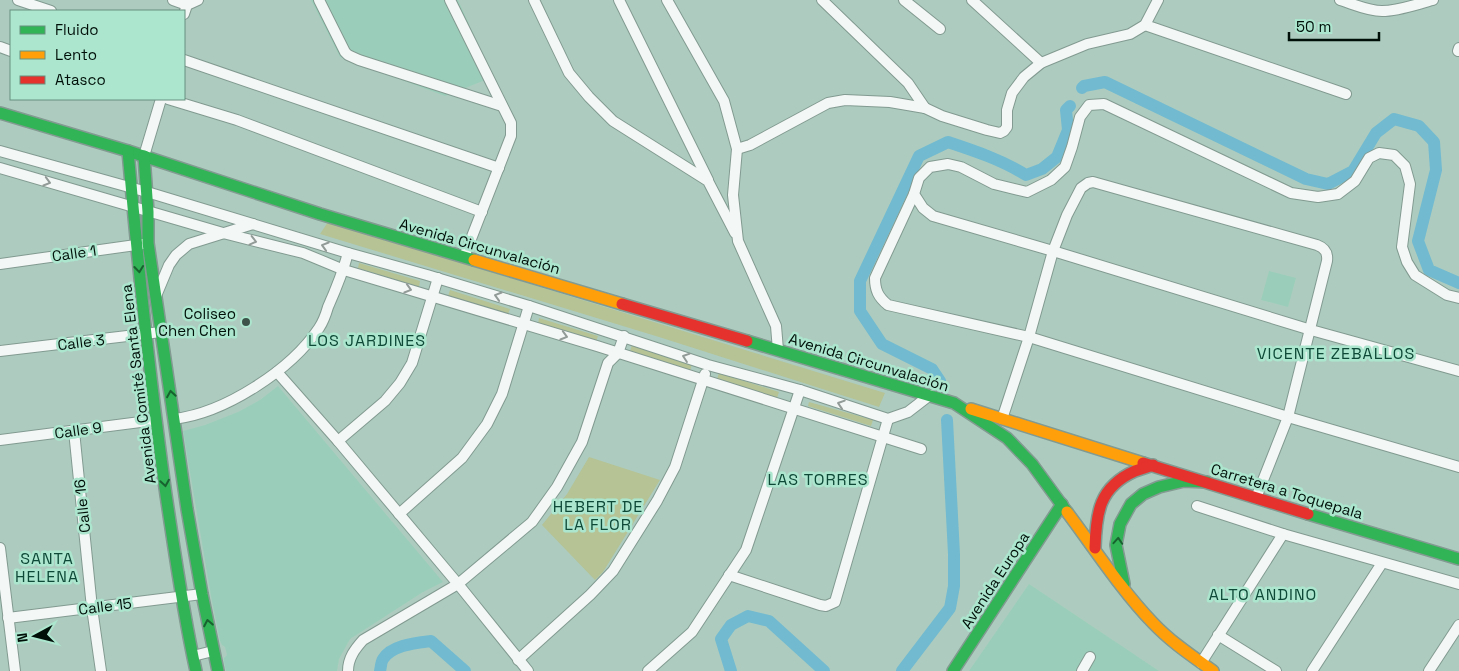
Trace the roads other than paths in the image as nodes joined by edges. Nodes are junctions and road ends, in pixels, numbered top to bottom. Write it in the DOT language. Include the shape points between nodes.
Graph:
graph roads {
  1 [pos="18,0"];
  2 [pos="174,0"];
  3 [pos="198,0"];
  4 [pos="319,0"];
  5 [pos="450,0"];
  6 [pos="534,0"];
  7 [pos="620,0"];
  8 [pos="667,0"];
  9 [pos="822,0"];
  10 [pos="904,0"];
  11 [pos="972,0"];
  12 [pos="1158,0"];
  13 [pos="1340,0"];
  14 [pos="1433,0"];
  15 [pos="40,3"];
  16 [pos="185,6"];
  17 [pos="1145,25"];
  18 [pos="940,29"];
  19 [pos="185,60"];
  20 [pos="1041,63"];
  21 [pos="1346,94"];
  22 [pos="161,100"];
  23 [pos="171,100"];
  24 [pos="502,106"];
  25 [pos="925,108"];
  26 [pos="0,113"];
  27 [pos="737,148"];
  28 [pos="0,151"];
  29 [pos="128,151"];
  30 [pos="144,156"];
  31 [pos="0,168"];
  32 [pos="499,168"];
  33 [pos="708,181"];
  34 [pos="131,187"];
  35 [pos="147,192"];
  36 [pos="914,194"];
  37 [pos="133,207"];
  38 [pos="148,212"];
  39 [pos="482,212"];
  40 [pos="253,224"];
  41 [pos="223,233"];
  42 [pos="738,241"];
  43 [pos="148,243"];
  44 [pos="136,244"];
  45 [pos="1053,251"];
  46 [pos="348,253"];
  47 [pos="464,257"];
  48 [pos="0,264"];
  49 [pos="344,270"];
  50 [pos="438,278"];
  51 [pos="156,297"];
  52 [pos="432,297"];
  53 [pos="1459,298"];
  54 [pos="529,306"];
  55 [pos="524,324"];
  56 [pos="1311,330"];
  57 [pos="608,331"];
  58 [pos="161,332"];
  59 [pos="146,334"];
  60 [pos="624,336"];
  61 [pos="1029,337"];
  62 [pos="603,348"];
  63 [pos="778,350"];
  64 [pos="0,351"];
  65 [pos="618,353"];
  66 [pos="608,362"];
  67 [pos="708,365"];
  68 [pos="1459,371"];
  69 [pos="278,372"];
  70 [pos="704,379"];
  71 [pos="800,390"];
  72 [pos="930,395"];
  73 [pos="954,404"];
  74 [pos="794,408"];
  75 [pos="1288,416"];
  76 [pos="1002,418"];
  77 [pos="174,419"];
  78 [pos="888,419"];
  79 [pos="156,420"];
  80 [pos="74,430"];
  81 [pos="883,436"];
  82 [pos="0,440"];
  83 [pos="338,441"];
  84 [pos="921,449"];
  85 [pos="1107,450"];
  86 [pos="1153,465"];
  87 [pos="1459,467"];
  88 [pos="1207,482"];
  89 [pos="1256,498"];
  90 [pos="1062,504"];
  91 [pos="1196,506"];
  92 [pos="399,514"];
  93 [pos="1283,534"];
  94 [pos="0,548"];
  95 [pos="1095,548"];
  96 [pos="1459,559"];
  97 [pos="1382,563"];
  98 [pos="729,575"];
  99 [pos="458,584"];
  100 [pos="1459,584"];
  101 [pos="1125,589"];
  102 [pos="202,594"];
  103 [pos="182,597"];
  104 [pos="92,608"];
  105 [pos="8,618"];
  106 [pos="1459,625"];
  107 [pos="1218,635"];
  108 [pos="213,651"];
  109 [pos="193,656"];
  110 [pos="1090,657"];
  111 [pos="518,660"];
  112 [pos="1201,663"];
  113 [pos="15,671"];
  114 [pos="101,671"];
  115 [pos="196,671"];
  116 [pos="218,671"];
  117 [pos="348,671"];
  118 [pos="528,671"];
  119 [pos="648,671"];
  120 [pos="953,671"];
  121 [pos="1082,671"];
  122 [pos="1213,671"];
  123 [pos="1276,671"];
  124 [pos="1312,671"];
  125 [pos="1429,671"];
  1 -- 15 [label="street"];
  2 -- 16 [label="street"];
  3 -- 16 [label="street"];
  4 -- 24 [label="street" via="344,52 353,58"];
  5 -- 24 [label="street"];
  6 -- 33 [label="street" via="569,73 613,122"];
  7 -- 33 [label="street"];
  8 -- 27 [label="street" via="724,101"];
  9 -- 25 [label="street" via="908,83"];
  10 -- 18 [label="street"];
  11 -- 20 [label="street"];
  12 -- 17 [label="street"];
  13 -- 14 [label="street" via="1372,10 1389,11"];
  17 -- 20 [label="street" via="1130,34 1087,44"];
  17 -- 21 [label="street"];
  19 -- 32 [label="street"];
  20 -- 25 [label="street" via="1012,93 1007,127 1000,133"];
  22 -- 30 [label="street"];
  23 -- 39 [label="street" via="237,120"];
  24 -- 32 [label="street" via="511,123 511,136"];
  25 -- 27 [label="street" via="890,102 845,100 828,103 750,145"];
  26 -- 29 [label="main road, Avenida Circunvalación"];
  27 -- 42 [label="street" via="733,195"];
  28 -- 34 [label="street"];
  29 -- 30 [label="main road, Avenida Circunvalación"];
  29 -- 34 [label="main road, Avenida Comité Santa Elena"];
  30 -- 35 [label="main road"];
  30 -- 47 [label="main road, Avenida Circunvalación"];
  31 -- 37 [label="street, one-way"];
  32 -- 39 [label="street"];
  33 -- 42 [label="street"];
  34 -- 35 [label="street"];
  34 -- 37 [label="main road, Avenida Comité Santa Elena"];
  35 -- 38 [label="main road"];
  35 -- 40 [label="street"];
  36 -- 45 [label="street" via="933,216"];
  36 -- 53 [label="street" via="919,178 930,167 948,164 994,184 1027,192 1052,180 1065,167 1080,117 1090,105 1104,104 1291,193 1318,197 1338,194 1355,182 1369,158 1379,153 1394,155 1405,166 1410,184 1402,247 1406,262 1415,275 1447,295"];
  36 -- 61 [label="street" via="875,278 875,288 882,300"];
  37 -- 38 [label="street"];
  37 -- 44 [label="main road, Avenida Comité Santa Elena"];
  38 -- 41 [label="street"];
  38 -- 43 [label="main road"];
  39 -- 47 [label="street"];
  40 -- 41 [label="street"];
  46 -- 40 [label="street, one-way"];
  41 -- 49 [label="street, one-way" via="303,253"];
  41 -- 51 [label="street" via="189,244 176,255"];
  42 -- 63 [label="street" via="776,326"];
  43 -- 44 [label="street, Calle 1"];
  43 -- 51 [label="main road"];
  44 -- 48 [label="street, Calle 1"];
  44 -- 59 [label="main road, Avenida Comité Santa Elena, one-way"];
  45 -- 56 [label="street"];
  45 -- 56 [label="street" via="1080,188 1088,182 1317,245 1328,256"];
  45 -- 61 [label="street"];
  46 -- 49 [label="street"];
  46 -- 50 [label="street"];
  47 -- 63 [label="main road, Avenida Circunvalación"];
  49 -- 52 [label="street, one-way"];
  49 -- 69 [label="street" via="320,326 302,350"];
  50 -- 52 [label="street"];
  54 -- 50 [label="street, one-way"];
  51 -- 58 [label="main road"];
  52 -- 55 [label="street"];
  52 -- 83 [label="street" via="412,363 400,383 385,401"];
  54 -- 55 [label="street"];
  54 -- 57 [label="street"];
  55 -- 62 [label="street, one-way"];
  55 -- 92 [label="street" via="502,394 487,424 462,458"];
  56 -- 68 [label="street"];
  56 -- 75 [label="street"];
  57 -- 60 [label="street"];
  57 -- 62 [label="street"];
  58 -- 59 [label="street, Calle 3"];
  77 -- 58 [label="main road, one-way"];
  59 -- 64 [label="street, Calle 3"];
  59 -- 79 [label="main road, Avenida Comité Santa Elena"];
  60 -- 65 [label="street"];
  67 -- 60 [label="street, one-way"];
  61 -- 75 [label="street"];
  61 -- 76 [label="street"];
  62 -- 65 [label="street"];
  62 -- 66 [label="street"];
  63 -- 72 [label="main road, Avenida Circunvalación"];
  65 -- 66 [label="street"];
  65 -- 70 [label="street"];
  66 -- 99 [label="street" via="582,442 557,487 532,522"];
  67 -- 70 [label="street"];
  67 -- 71 [label="street"];
  69 -- 77 [label="street" via="236,398 207,411"];
  69 -- 83 [label="street"];
  70 -- 74 [label="street"];
  70 -- 111 [label="street" via="675,467 613,571"];
  71 -- 74 [label="street"];
  78 -- 71 [label="street, one-way"];
  72 -- 73 [label="main road, Avenida Circunvalación"];
  72 -- 78 [label="street" via="908,412"];
  73 -- 76 [label="main road, Avenida Circunvalación"];
  73 -- 90 [label="main road, Avenida Circunvalación" via="1008,438"];
  74 -- 81 [label="street"];
  74 -- 98 [label="street" via="746,550"];
  75 -- 87 [label="street"];
  75 -- 89 [label="street"];
  76 -- 85 [label="main road, Avenida Circunvalación"];
  77 -- 102 [label="main road"];
  78 -- 81 [label="street"];
  79 -- 80 [label="street, Calle 9"];
  79 -- 103 [label="main road, Avenida Comité Santa Elena, one-way"];
  80 -- 82 [label="street, Calle 9"];
  80 -- 104 [label="street, Calle 16"];
  81 -- 84 [label="street"];
  81 -- 98 [label="street" via="835,602 820,605"];
  83 -- 92 [label="street"];
  85 -- 86 [label="main road, Carretera a Toquepala"];
  86 -- 88 [label="main road, Carretera a Toquepala"];
  86 -- 95 [label="main road" via="1130,473 1113,485 1101,501 1096,519"];
  88 -- 89 [label="main road, Carretera a Toquepala"];
  101 -- 88 [label="main road, one-way" via="1116,545 1120,524 1130,504 1158,486 1184,481"];
  89 -- 96 [label="main road, Carretera a Toquepala"];
  90 -- 95 [label="main road, Avenida Circunvalación"];
  90 -- 120 [label="main road, Avenida Europa"];
  91 -- 93 [label="street"];
  92 -- 99 [label="street"];
  93 -- 97 [label="street"];
  93 -- 107 [label="street"];
  94 -- 105 [label="street"];
  95 -- 101 [label="main road, Avenida Circunvalación"];
  97 -- 100 [label="street"];
  97 -- 124 [label="street"];
  98 -- 119 [label="street" via="692,632"];
  99 -- 111 [label="street"];
  99 -- 117 [label="street" via="363,640 353,651"];
  101 -- 112 [label="main road, Avenida Circunvalación" via="1153,623"];
  102 -- 103 [label="street, Calle 15"];
  108 -- 102 [label="main road, one-way"];
  103 -- 104 [label="street, Calle 15"];
  103 -- 109 [label="main road, Avenida Comité Santa Elena"];
  104 -- 105 [label="street, Calle 15"];
  104 -- 114 [label="street, Calle 16"];
  105 -- 113 [label="street"];
  106 -- 125 [label="street"];
  107 -- 112 [label="street"];
  107 -- 123 [label="street"];
  108 -- 109 [label="street"];
  108 -- 116 [label="main road"];
  109 -- 115 [label="main road, Avenida Comité Santa Elena"];
  110 -- 121 [label="street"];
  111 -- 118 [label="street"];
  112 -- 122 [label="main road, Avenida Circunvalación"];
}
